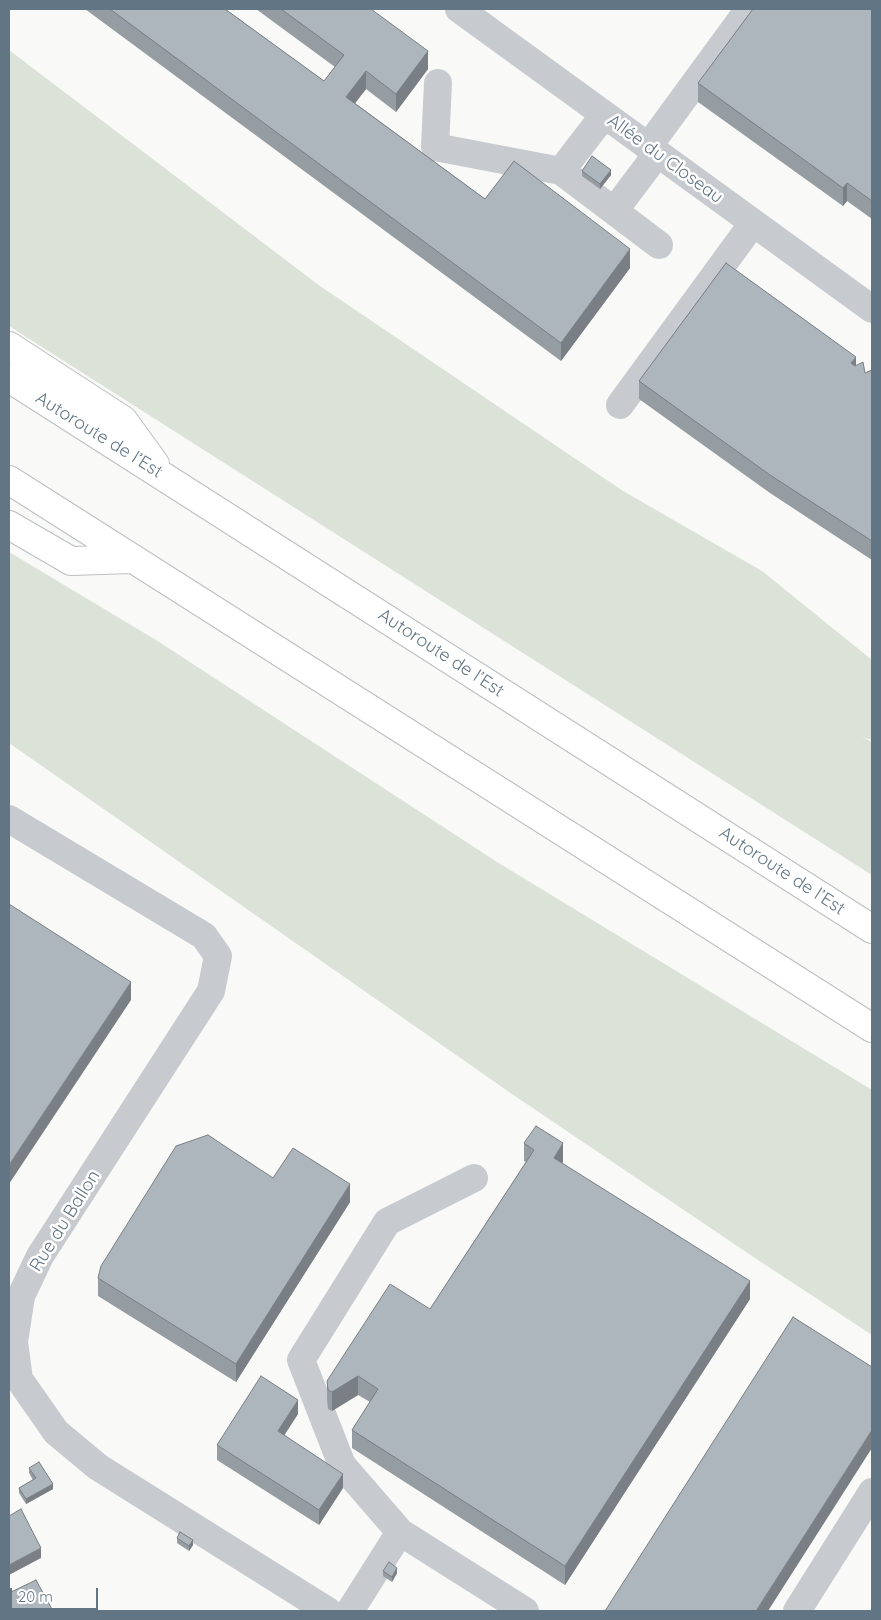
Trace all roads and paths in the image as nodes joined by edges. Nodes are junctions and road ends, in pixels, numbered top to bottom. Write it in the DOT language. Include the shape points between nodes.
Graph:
graph roads {
  1 [pos="459,9"];
  2 [pos="749,9"];
  3 [pos="438,83"];
  4 [pos="604,115"];
  5 [pos="653,150"];
  6 [pos="561,171"];
  7 [pos="614,211"];
  8 [pos="753,223"];
  9 [pos="659,245"];
  10 [pos="872,309"];
  11 [pos="9,346"];
  12 [pos="9,378"];
  13 [pos="620,405"];
  14 [pos="165,477"];
  15 [pos="9,480"];
  16 [pos="9,526"];
  17 [pos="132,559"];
  18 [pos="9,818"];
  19 [pos="872,929"];
  20 [pos="872,1028"];
  21 [pos="474,1178"];
  22 [pos="872,1492"];
  23 [pos="400,1532"];
  24 [pos="328,1611"];
  25 [pos="350,1611"];
  26 [pos="525,1611"];
  27 [pos="797,1611"];
  1 -- 4 [label="street, Allée du Closeau"];
  2 -- 5 [label="street"];
  3 -- 6 [label="street" via="435,147"];
  4 -- 5 [label="street, Allée du Closeau"];
  4 -- 6 [label="street"];
  5 -- 7 [label="street"];
  5 -- 8 [label="street, Allée du Closeau"];
  6 -- 7 [label="street"];
  7 -- 9 [label="street"];
  8 -- 10 [label="street, Allée du Closeau"];
  8 -- 13 [label="street"];
  11 -- 14 [label="highway" via="123,420"];
  12 -- 14 [label="highway, Autoroute de l’Est"];
  14 -- 19 [label="highway, Autoroute de l’Est"];
  15 -- 17 [label="highway"];
  16 -- 17 [label="highway" via="71,560"];
  17 -- 20 [label="highway"];
  18 -- 24 [label="street, Rue du Ballon" via="204,936 218,956 211,991 40,1256 21,1296 14,1342 19,1379 56,1432 98,1467"];
  21 -- 23 [label="street" via="387,1222 301,1360 342,1465"];
  22 -- 27 [label="street"];
  23 -- 25 [label="street"];
  23 -- 26 [label="street"];
}
